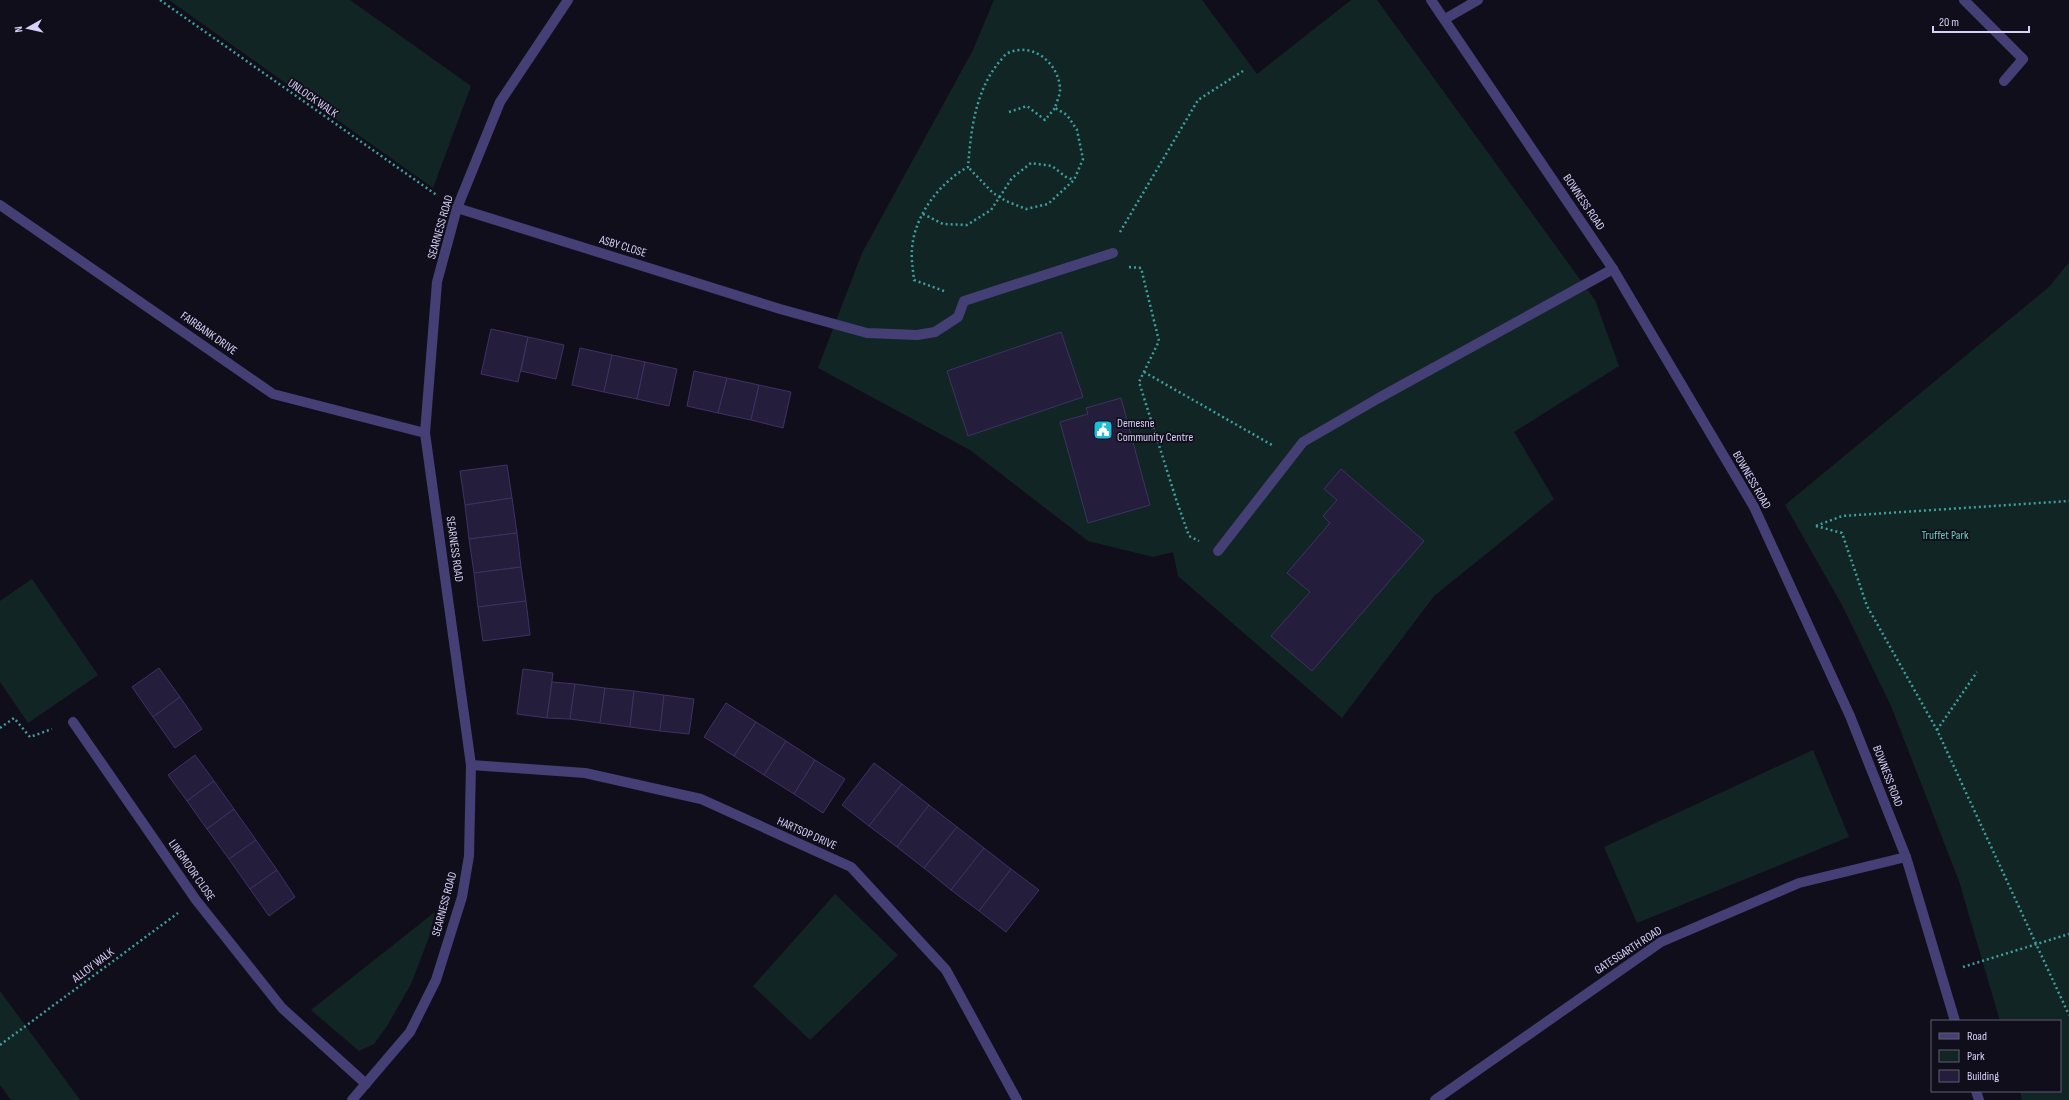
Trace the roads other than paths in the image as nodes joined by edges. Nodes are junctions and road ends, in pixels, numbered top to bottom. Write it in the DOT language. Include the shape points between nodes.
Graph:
graph roads {
  1 [pos="568,0"];
  2 [pos="1431,0"];
  3 [pos="1478,0"];
  4 [pos="1964,0"];
  5 [pos="1445,19"];
  6 [pos="2004,82"];
  7 [pos="0,205"];
  8 [pos="457,208"];
  9 [pos="1113,253"];
  10 [pos="1613,270"];
  11 [pos="425,434"];
  12 [pos="1218,551"];
  13 [pos="73,722"];
  14 [pos="471,765"];
  15 [pos="1906,857"];
  16 [pos="1955,1020"];
  17 [pos="366,1084"];
  18 [pos="352,1100"];
  19 [pos="1017,1100"];
  20 [pos="1435,1100"];
  1 -- 8 [label="street, SEARNESS ROAD" via="500,102"];
  2 -- 5 [label="street, BOWNESS ROAD"];
  3 -- 5 [label="street"];
  4 -- 6 [label="street" via="2023,59"];
  5 -- 10 [label="street, BOWNESS ROAD"];
  7 -- 11 [label="street, FAIRBANK DRIVE" via="273,394"];
  8 -- 9 [label="street, ASBY CLOSE" via="780,309 867,333 917,335 935,332 958,317 964,300"];
  8 -- 11 [label="street, SEARNESS ROAD" via="437,282"];
  10 -- 12 [label="street" via="1303,442"];
  10 -- 15 [label="street, BOWNESS ROAD" via="1754,507 1850,716"];
  11 -- 14 [label="street, SEARNESS ROAD"];
  13 -- 17 [label="street, LINGMOOR CLOSE" via="196,900 282,1008"];
  14 -- 17 [label="street, SEARNESS ROAD" via="469,856 462,897 436,980 410,1032"];
  14 -- 19 [label="street, HARTSOP DRIVE" via="585,773 701,799 851,867 946,970"];
  15 -- 16 [label="street, BOWNESS ROAD"];
  15 -- 20 [label="street, GATESGARTH ROAD" via="1799,883 1661,942"];
  17 -- 18 [label="street, SEARNESS ROAD"];
}
